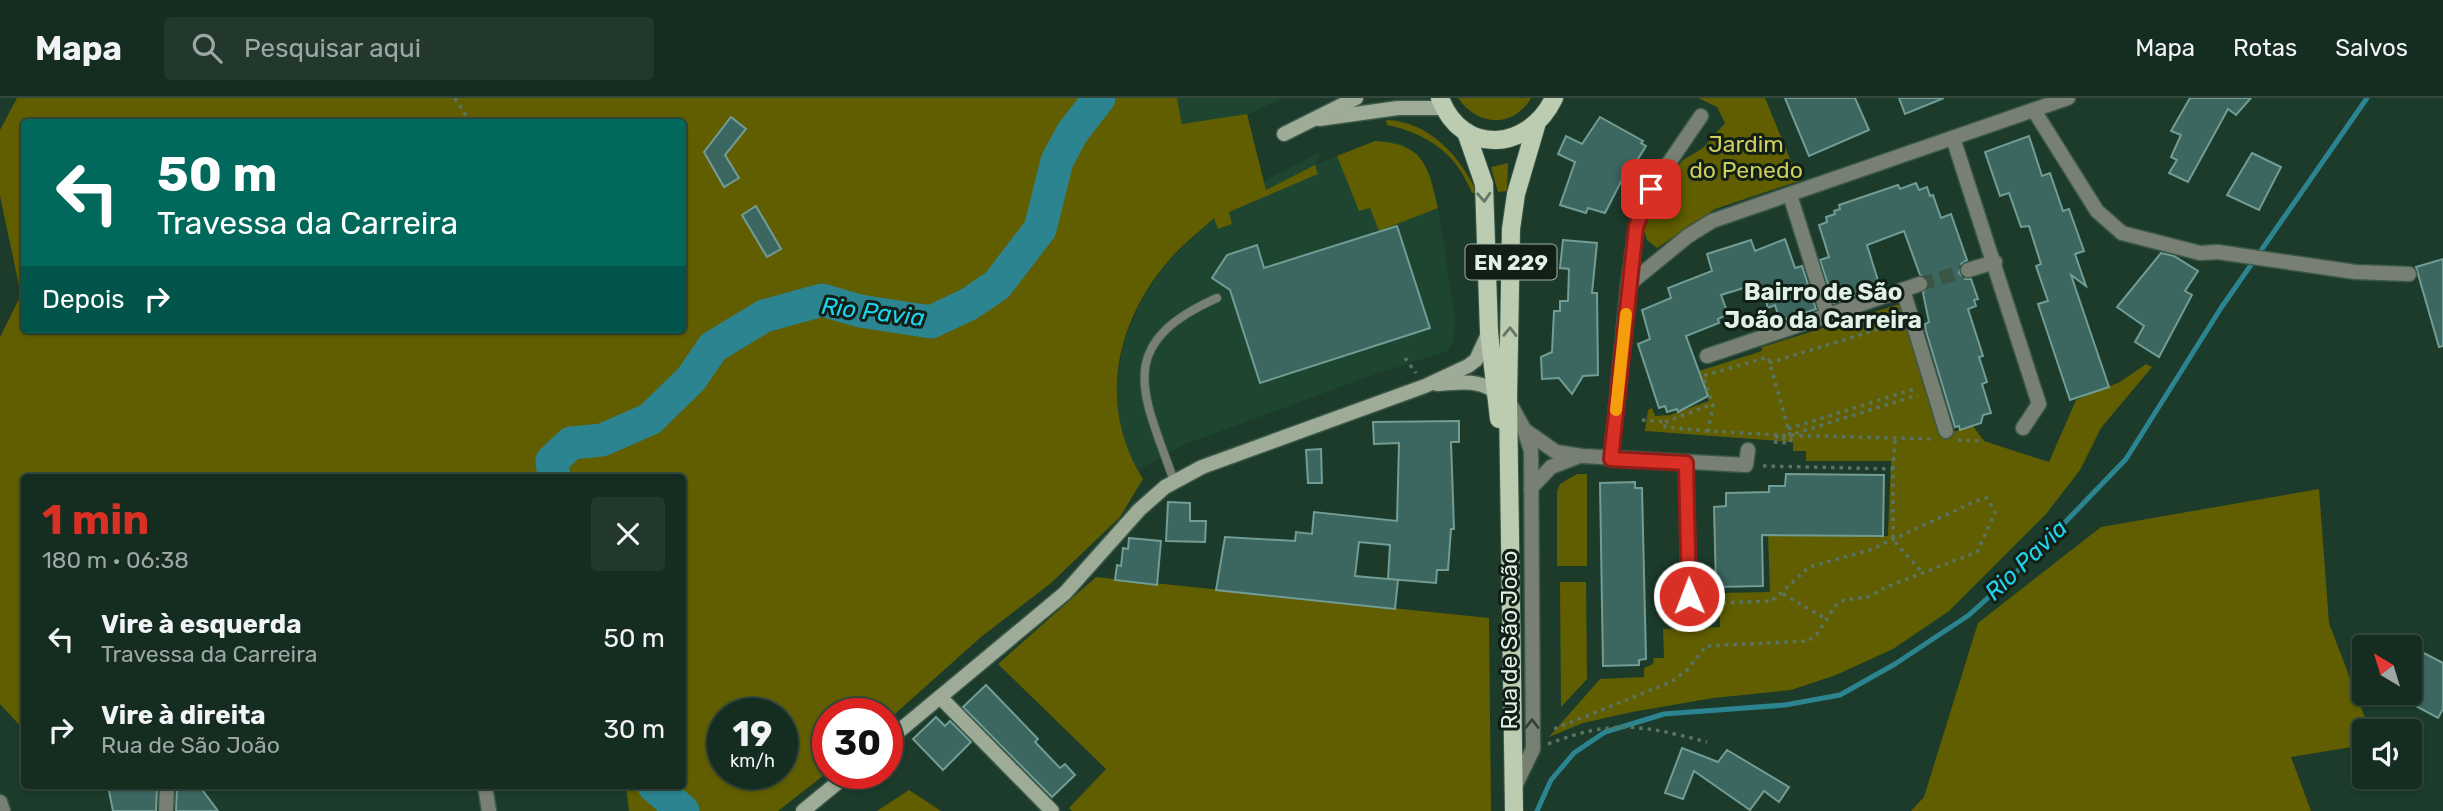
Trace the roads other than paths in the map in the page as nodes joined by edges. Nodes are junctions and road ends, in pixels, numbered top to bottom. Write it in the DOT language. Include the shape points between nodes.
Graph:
graph roads {
  1 [pos="1356,98"];
  2 [pos="1554,98"];
  3 [pos="1561,98"];
  4 [pos="2068,98"];
  5 [pos="1441,103"];
  6 [pos="2035,112"];
  7 [pos="1701,116"];
  8 [pos="1319,119"];
  9 [pos="1541,120"];
  10 [pos="1466,132"];
  11 [pos="1284,134"];
  12 [pos="1954,138"];
  13 [pos="1790,195"];
  14 [pos="1995,262"];
  15 [pos="1968,270"];
  16 [pos="2409,274"];
  17 [pos="1920,284"];
  18 [pos="1628,285"];
  19 [pos="1903,290"];
  20 [pos="1217,298"];
  21 [pos="1828,316"];
  22 [pos="1489,332"];
  23 [pos="1707,356"];
  24 [pos="1425,386"];
  25 [pos="1502,401"];
  26 [pos="2023,428"];
  27 [pos="1524,429"];
  28 [pos="1945,437"];
  29 [pos="1748,450"];
  30 [pos="1582,456"];
  31 [pos="1611,459"];
  32 [pos="1686,463"];
  33 [pos="1174,481"];
  34 [pos="1531,488"];
  35 [pos="1711,599"];
  36 [pos="940,697"];
  37 [pos="903,728"];
  38 [pos="167,789"];
  39 [pos="485,789"];
  40 [pos="830,789"];
  41 [pos="1514,789"];
  42 [pos="0,802"];
  43 [pos="2,811"];
  44 [pos="166,811"];
  45 [pos="489,811"];
  46 [pos="803,811"];
  47 [pos="1052,811"];
  48 [pos="1514,811"];
  1 -- 8 [label="street"];
  2 -- 9 [label="main road, EN 229"];
  3 -- 9 [label="street"];
  4 -- 6 [label="street"];
  5 -- 8 [label="street"];
  5 -- 10 [label="main road, EN 229"];
  6 -- 12 [label="street"];
  6 -- 16 [label="street" via="2097,211 2122,233 2200,253"];
  7 -- 18 [label="street" via="1651,189 1636,227"];
  8 -- 11 [label="street"];
  9 -- 10 [label="main road" via="1510,139 1487,139"];
  25 -- 9 [label="main road, EN 229, one-way" via="1511,229 1516,194"];
  10 -- 22 [label="main road, EN 229, one-way" via="1484,184"];
  12 -- 13 [label="street"];
  12 -- 14 [label="street"];
  13 -- 18 [label="street" via="1713,221"];
  13 -- 21 [label="street"];
  14 -- 15 [label="street"];
  14 -- 26 [label="street" via="2039,404"];
  17 -- 19 [label="street"];
  18 -- 31 [label="street"];
  19 -- 21 [label="street"];
  19 -- 28 [label="street"];
  20 -- 33 [label="lane" via="1185,313 1162,335 1148,355 1142,379"];
  21 -- 23 [label="street"];
  22 -- 24 [label="street" via="1476,360"];
  22 -- 25 [label="main road, EN 229"];
  24 -- 25 [label="street" via="1470,382 1493,390"];
  24 -- 33 [label="street"];
  25 -- 27 [label="street, Rua de São João"];
  25 -- 41 [label="main road, EN 229"];
  27 -- 30 [label="street, Rua de São João" via="1549,449"];
  27 -- 34 [label="street, Rua de São João" via="1531,452"];
  29 -- 32 [label="street, Rua de São João" via="1746,465"];
  30 -- 31 [label="street, Rua de São João"];
  30 -- 34 [label="street, Rua de São João" via="1551,467"];
  31 -- 32 [label="street, Rua de São João"];
  32 -- 35 [label="street" via="1689,596"];
  33 -- 36 [label="street" via="1139,510 1065,593"];
  41 -- 34 [label="street, Rua de São João, one-way" via="1532,750"];
  36 -- 37 [label="street"];
  36 -- 47 [label="street"];
  38 -- 44 [label="street"];
  39 -- 45 [label="street"];
  40 -- 46 [label="street"];
  41 -- 48 [label="main road, EN 229"];
  42 -- 43 [label="street"];
}
